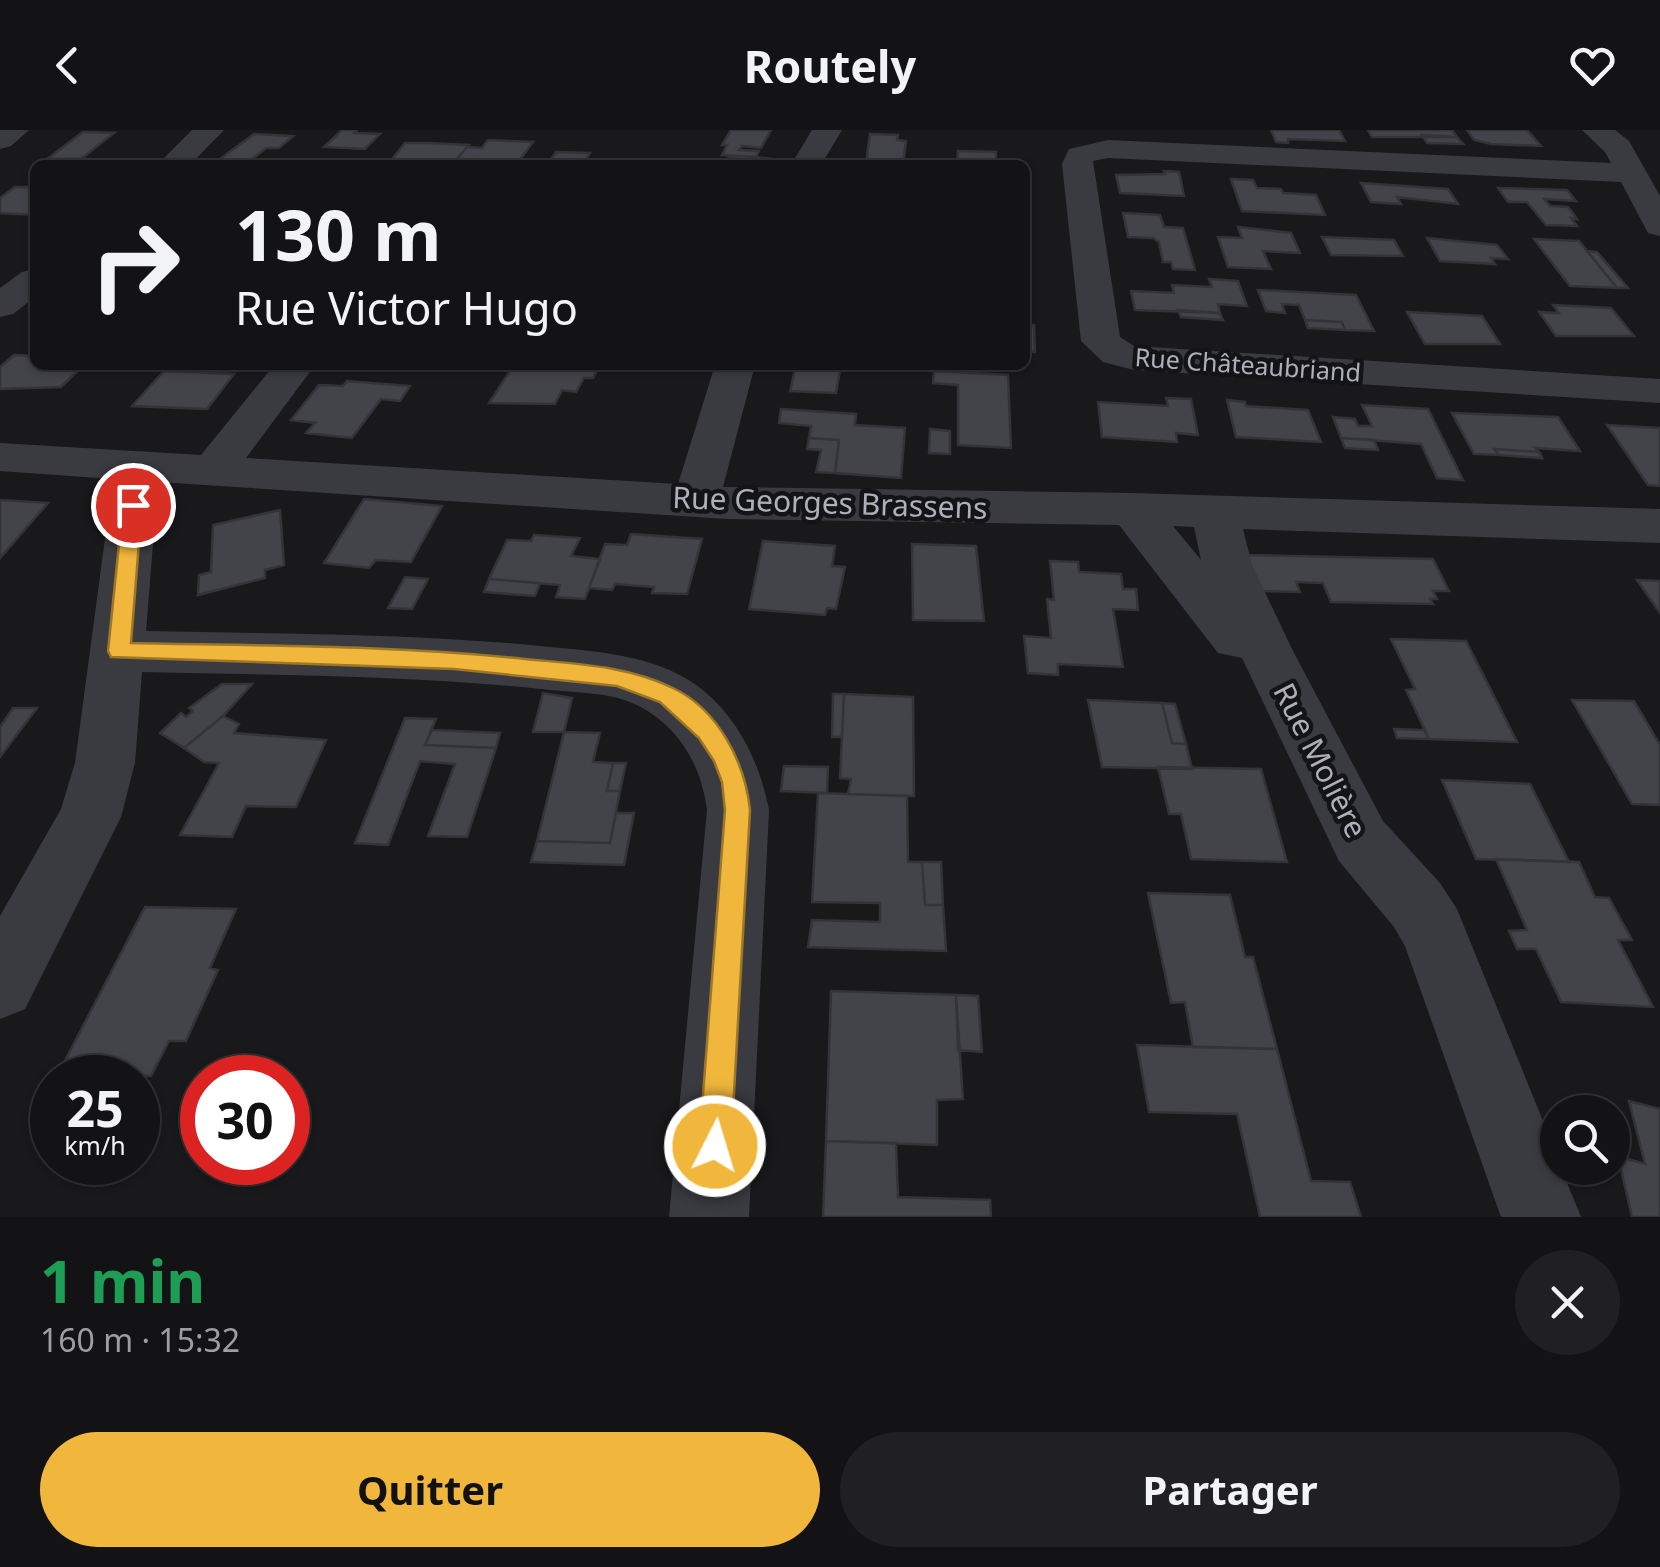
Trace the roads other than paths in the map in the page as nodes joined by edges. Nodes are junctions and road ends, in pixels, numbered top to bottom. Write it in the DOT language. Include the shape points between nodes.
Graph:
graph roads {
  1 [pos="14,130"];
  2 [pos="209,130"];
  3 [pos="827,130"];
  4 [pos="1597,130"];
  5 [pos="0,140"];
  6 [pos="177,160"];
  7 [pos="809,160"];
  8 [pos="1631,173"];
  9 [pos="1660,226"];
  10 [pos="30,284"];
  11 [pos="0,306"];
  12 [pos="292,370"];
  13 [pos="734,370"];
  14 [pos="1660,390"];
  15 [pos="294,426"];
  16 [pos="0,457"];
  17 [pos="137,464"];
  18 [pos="235,470"];
  19 [pos="697,499"];
  20 [pos="1132,509"];
  21 [pos="1214,512"];
  22 [pos="1660,526"];
  23 [pos="119,651"];
  24 [pos="1276,673"];
  25 [pos="0,984"];
  26 [pos="709,1217"];
  27 [pos="1540,1217"];
  1 -- 5 [label="street"];
  2 -- 6 [label="street"];
  3 -- 7 [label="street"];
  4 -- 8 [label="street" via="1618,147"];
  8 -- 9 [label="street"];
  8 -- 14 [label="street, Rue Châteaubriand" via="1108,149 1088,152 1076,164 1101,341 1116,354"];
  10 -- 11 [label="street"];
  12 -- 18 [label="street"];
  13 -- 19 [label="street"];
  15 -- 18 [label="street"];
  16 -- 17 [label="street, Rue Georges Brassens"];
  17 -- 18 [label="street, Rue Georges Brassens"];
  17 -- 23 [label="street"];
  18 -- 19 [label="street, Rue Georges Brassens"];
  19 -- 20 [label="street, Rue Georges Brassens"];
  20 -- 21 [label="street, Rue Georges Brassens"];
  20 -- 24 [label="street" via="1224,624"];
  21 -- 22 [label="street, Rue Georges Brassens"];
  21 -- 24 [label="street, Rue Molière" via="1227,565"];
  23 -- 25 [label="street" via="90,817"];
  23 -- 26 [label="street" via="540,668 619,677 668,696 692,715 725,756 738,810"];
  24 -- 27 [label="street, Rue Molière" via="1361,841 1433,932"];
}
